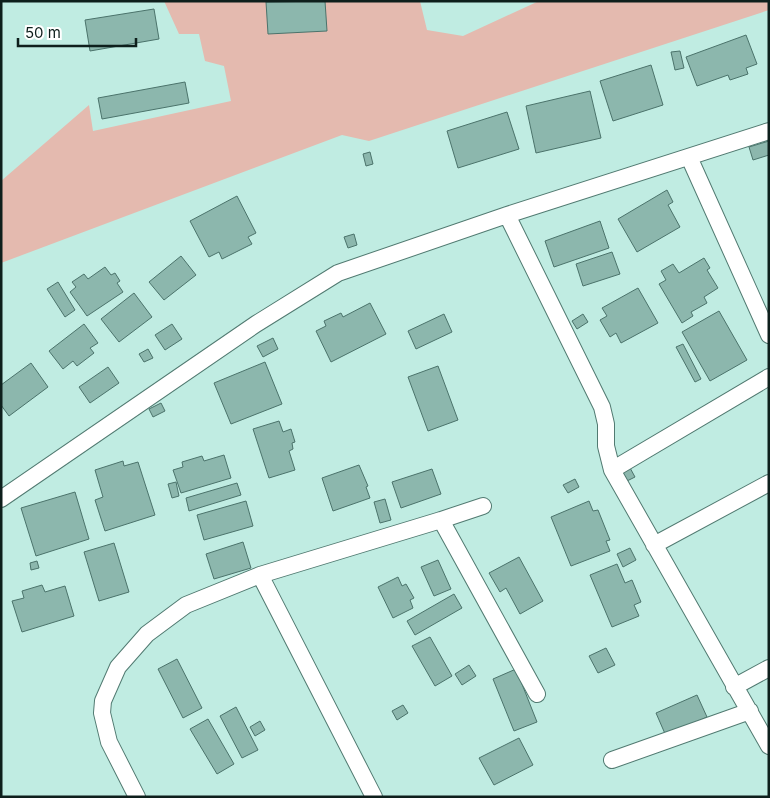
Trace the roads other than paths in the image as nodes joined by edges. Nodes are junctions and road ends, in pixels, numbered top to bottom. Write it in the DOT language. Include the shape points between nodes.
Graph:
graph roads {
  1 [pos="769,131"];
  2 [pos="689,157"];
  3 [pos="507,215"];
  4 [pos="769,334"];
  5 [pos="769,377"];
  6 [pos="612,470"];
  7 [pos="769,484"];
  8 [pos="1,499"];
  9 [pos="483,506"];
  10 [pos="440,520"];
  11 [pos="654,545"];
  12 [pos="260,574"];
  13 [pos="769,668"];
  14 [pos="734,687"];
  15 [pos="537,694"];
  16 [pos="750,711"];
  17 [pos="769,746"];
  18 [pos="612,760"];
  19 [pos="137,797"];
  20 [pos="374,797"];
  1 -- 2 [label="street"];
  2 -- 3 [label="street"];
  2 -- 4 [label="street"];
  3 -- 6 [label="street" via="602,407"];
  3 -- 8 [label="street" via="338,273 256,324"];
  5 -- 6 [label="street"];
  6 -- 11 [label="street"];
  7 -- 11 [label="street"];
  9 -- 10 [label="street"];
  10 -- 12 [label="street"];
  10 -- 15 [label="street"];
  11 -- 14 [label="street"];
  12 -- 19 [label="street" via="186,605 147,634 118,667 103,701 102,713 109,742"];
  12 -- 20 [label="street"];
  13 -- 14 [label="street"];
  14 -- 16 [label="street"];
  16 -- 17 [label="street"];
  16 -- 18 [label="street"];
}
